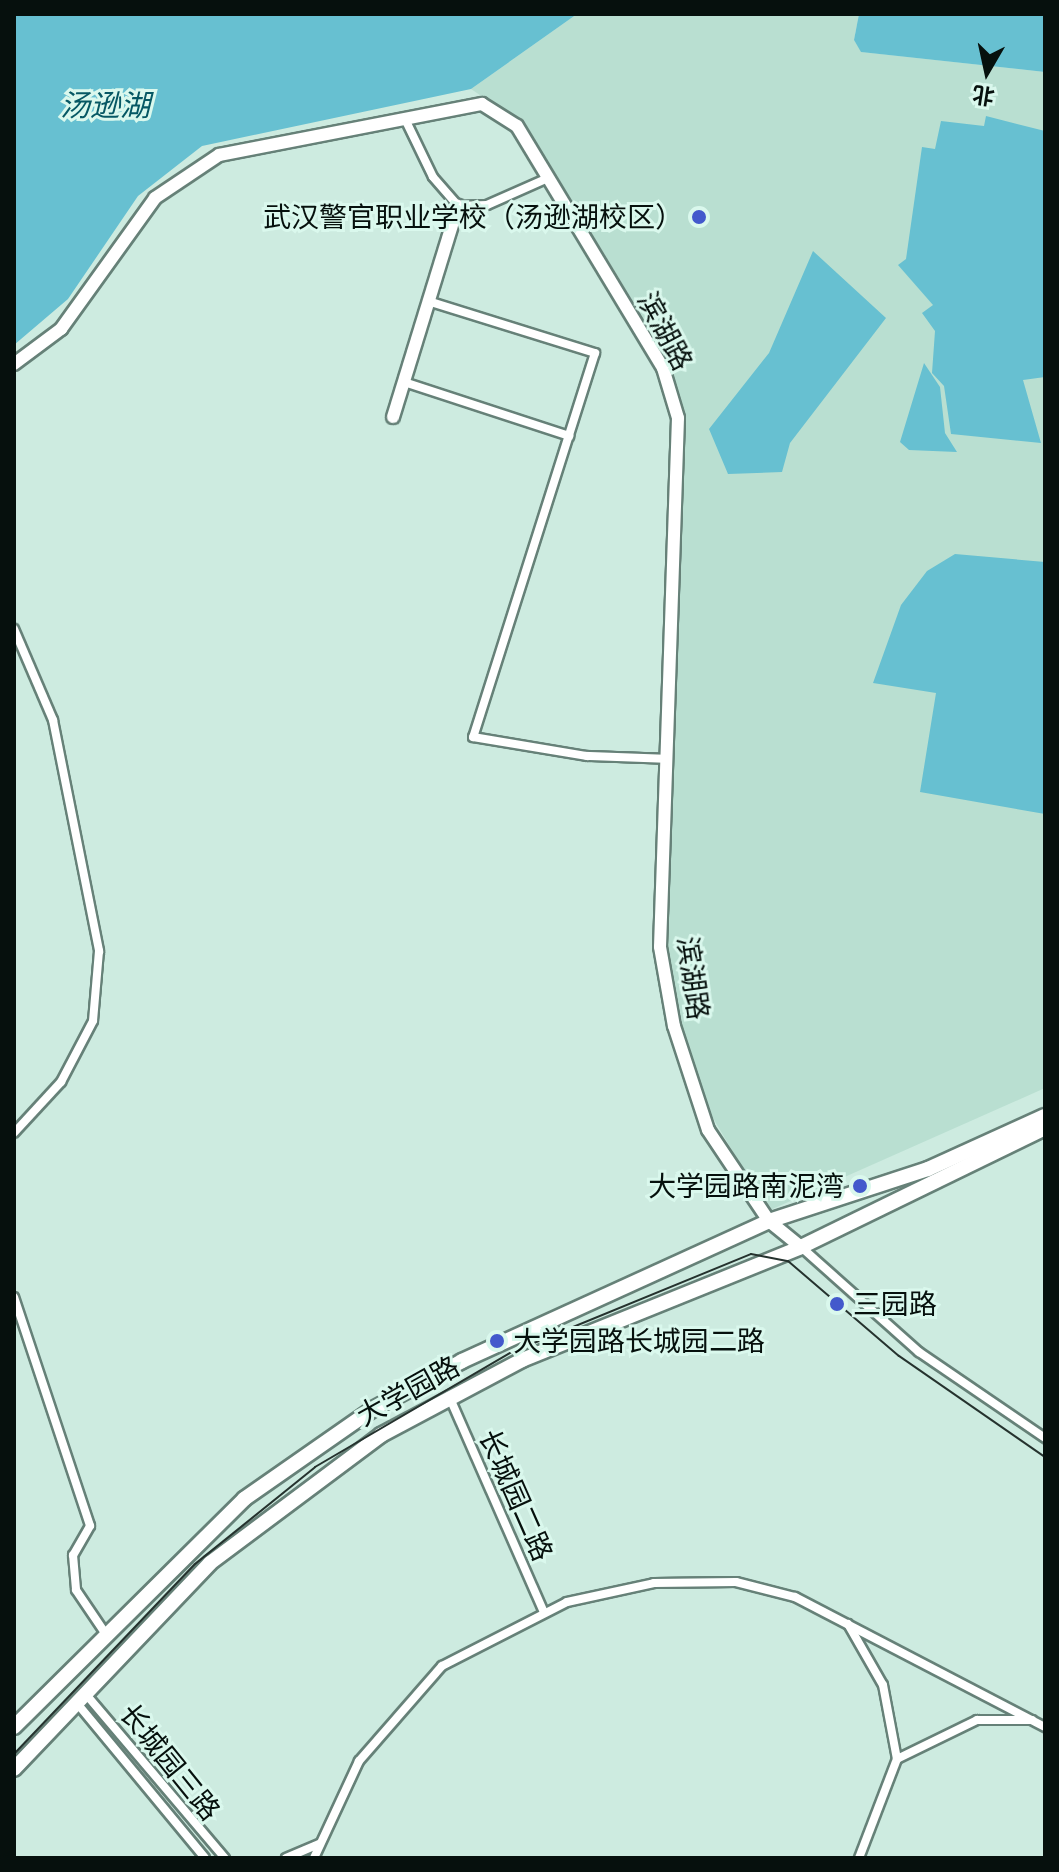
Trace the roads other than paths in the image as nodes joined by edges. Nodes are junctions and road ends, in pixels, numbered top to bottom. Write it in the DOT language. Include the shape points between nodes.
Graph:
graph roads {
  1 [pos="405,119"];
  2 [pos="548,178"];
  3 [pos="458,206"];
  4 [pos="428,301"];
  5 [pos="14,364"];
  6 [pos="404,382"];
  7 [pos="393,417"];
  8 [pos="569,436"];
  9 [pos="14,629"];
  10 [pos="667,759"];
  11 [pos="1045,1116"];
  12 [pos="1045,1128"];
  13 [pos="14,1133"];
  14 [pos="769,1221"];
  15 [pos="801,1247"];
  16 [pos="14,1297"];
  17 [pos="449,1395"];
  18 [pos="1045,1438"];
  19 [pos="544,1612"];
  20 [pos="845,1621"];
  21 [pos="105,1633"];
  22 [pos="79,1697"];
  23 [pos="1032,1720"];
  24 [pos="14,1727"];
  25 [pos="1045,1727"];
  26 [pos="897,1759"];
  27 [pos="14,1769"];
  28 [pos="319,1844"];
  29 [pos="205,1858"];
  30 [pos="225,1858"];
  31 [pos="286,1858"];
  32 [pos="314,1858"];
  33 [pos="859,1858"];
  1 -- 2 [label="street, 滨湖路" via="482,104 517,126"];
  1 -- 3 [label="street" via="433,177"];
  1 -- 5 [label="street, 滨湖路" via="219,155 155,198 61,329"];
  2 -- 3 [label="street" via="487,205"];
  2 -- 10 [label="street, 滨湖路" via="663,368 678,418"];
  3 -- 4 [label="street"];
  4 -- 6 [label="street"];
  4 -- 8 [label="street" via="595,353"];
  6 -- 7 [label="street"];
  6 -- 8 [label="street"];
  8 -- 10 [label="street" via="473,737 587,756"];
  9 -- 13 [label="street" via="53,720 99,951 93,1021 61,1082"];
  10 -- 14 [label="street, 滨湖路" via="660,947 674,1026 708,1130"];
  11 -- 14 [label="main road, 大学园路" via="928,1169"];
  12 -- 15 [label="main road, 大学园路"];
  14 -- 15 [label="street, 滨湖路"];
  14 -- 21 [label="main road, 大学园路" via="462,1361 373,1409 244,1499"];
  15 -- 17 [label="main road, 大学园路"];
  15 -- 18 [label="street" via="919,1352"];
  16 -- 21 [label="street" via="90,1526 73,1555 76,1590"];
  17 -- 19 [label="street, 长城园二路"];
  17 -- 22 [label="main road, 大学园路" via="258,1521"];
  19 -- 20 [label="street" via="654,1583 736,1582 795,1597"];
  19 -- 28 [label="street" via="442,1666 399,1708 359,1761"];
  20 -- 23 [label="street"];
  20 -- 26 [label="street" via="883,1685"];
  21 -- 24 [label="main road, 大学园路"];
  22 -- 27 [label="main road, 大学园路"];
  22 -- 29 [label="street, 长城园三路"];
  22 -- 30 [label="street, 长城园三路"];
  23 -- 25 [label="street"];
  23 -- 26 [label="street" via="977,1720"];
  26 -- 33 [label="street"];
  28 -- 31 [label="street"];
  28 -- 32 [label="street"];
}
